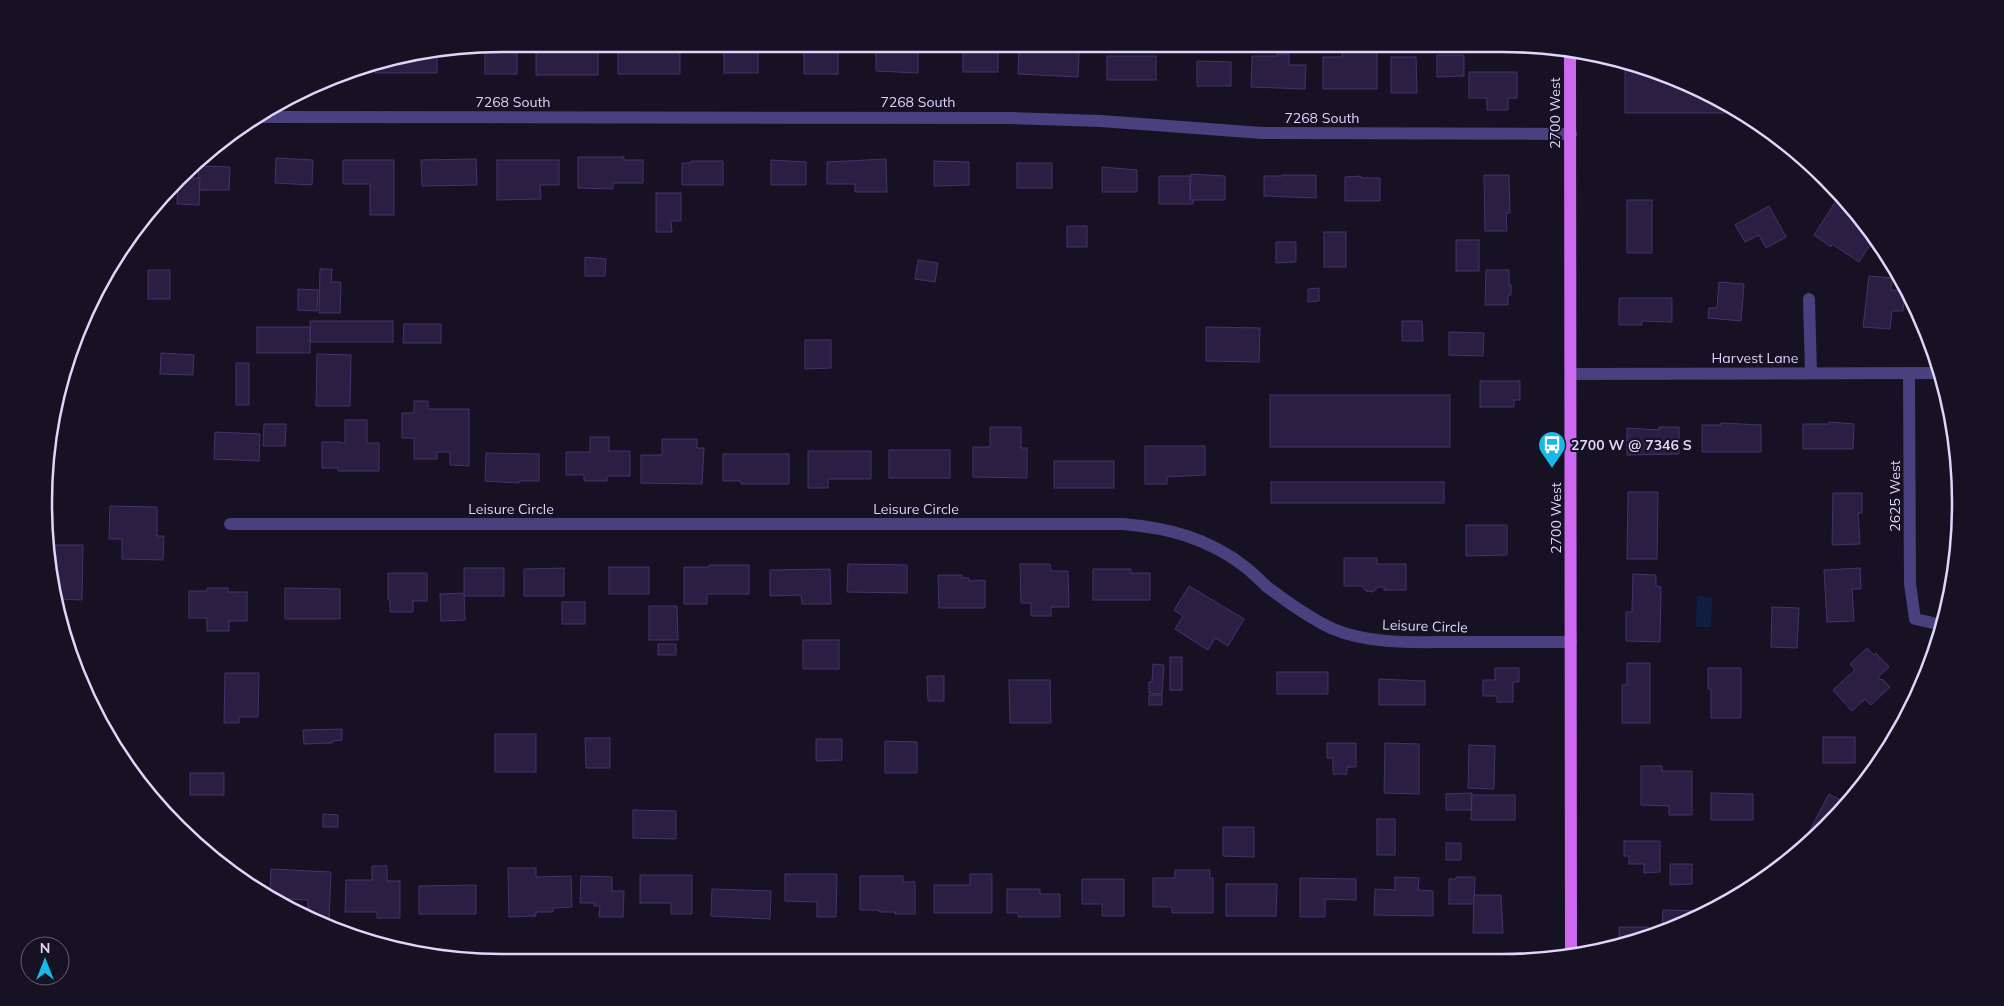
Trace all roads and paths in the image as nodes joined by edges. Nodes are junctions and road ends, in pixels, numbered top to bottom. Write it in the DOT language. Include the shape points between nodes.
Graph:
graph roads {
  1 [pos="1570,58"];
  2 [pos="271,117"];
  3 [pos="1571,134"];
  4 [pos="1810,299"];
  5 [pos="1811,373"];
  6 [pos="1909,373"];
  7 [pos="1932,373"];
  8 [pos="1571,374"];
  9 [pos="230,524"];
  10 [pos="1935,623"];
  11 [pos="1571,642"];
  12 [pos="1571,948"];
  1 -- 3 [label="main road, 2700 West"];
  2 -- 3 [label="street, 7268 South" via="1011,118 1262,133"];
  3 -- 8 [label="main road, 2700 West"];
  4 -- 5 [label="street"];
  5 -- 6 [label="street, Harvest Lane"];
  5 -- 8 [label="street, Harvest Lane"];
  6 -- 7 [label="street, Harvest Lane"];
  6 -- 10 [label="street, 2625 West" via="1910,584 1916,619"];
  8 -- 11 [label="main road, 2700 West"];
  9 -- 11 [label="street, Leisure Circle" via="1123,524 1156,527 1214,547 1308,616 1335,629 1367,638 1398,642"];
  11 -- 12 [label="main road, 2700 West"];
}
